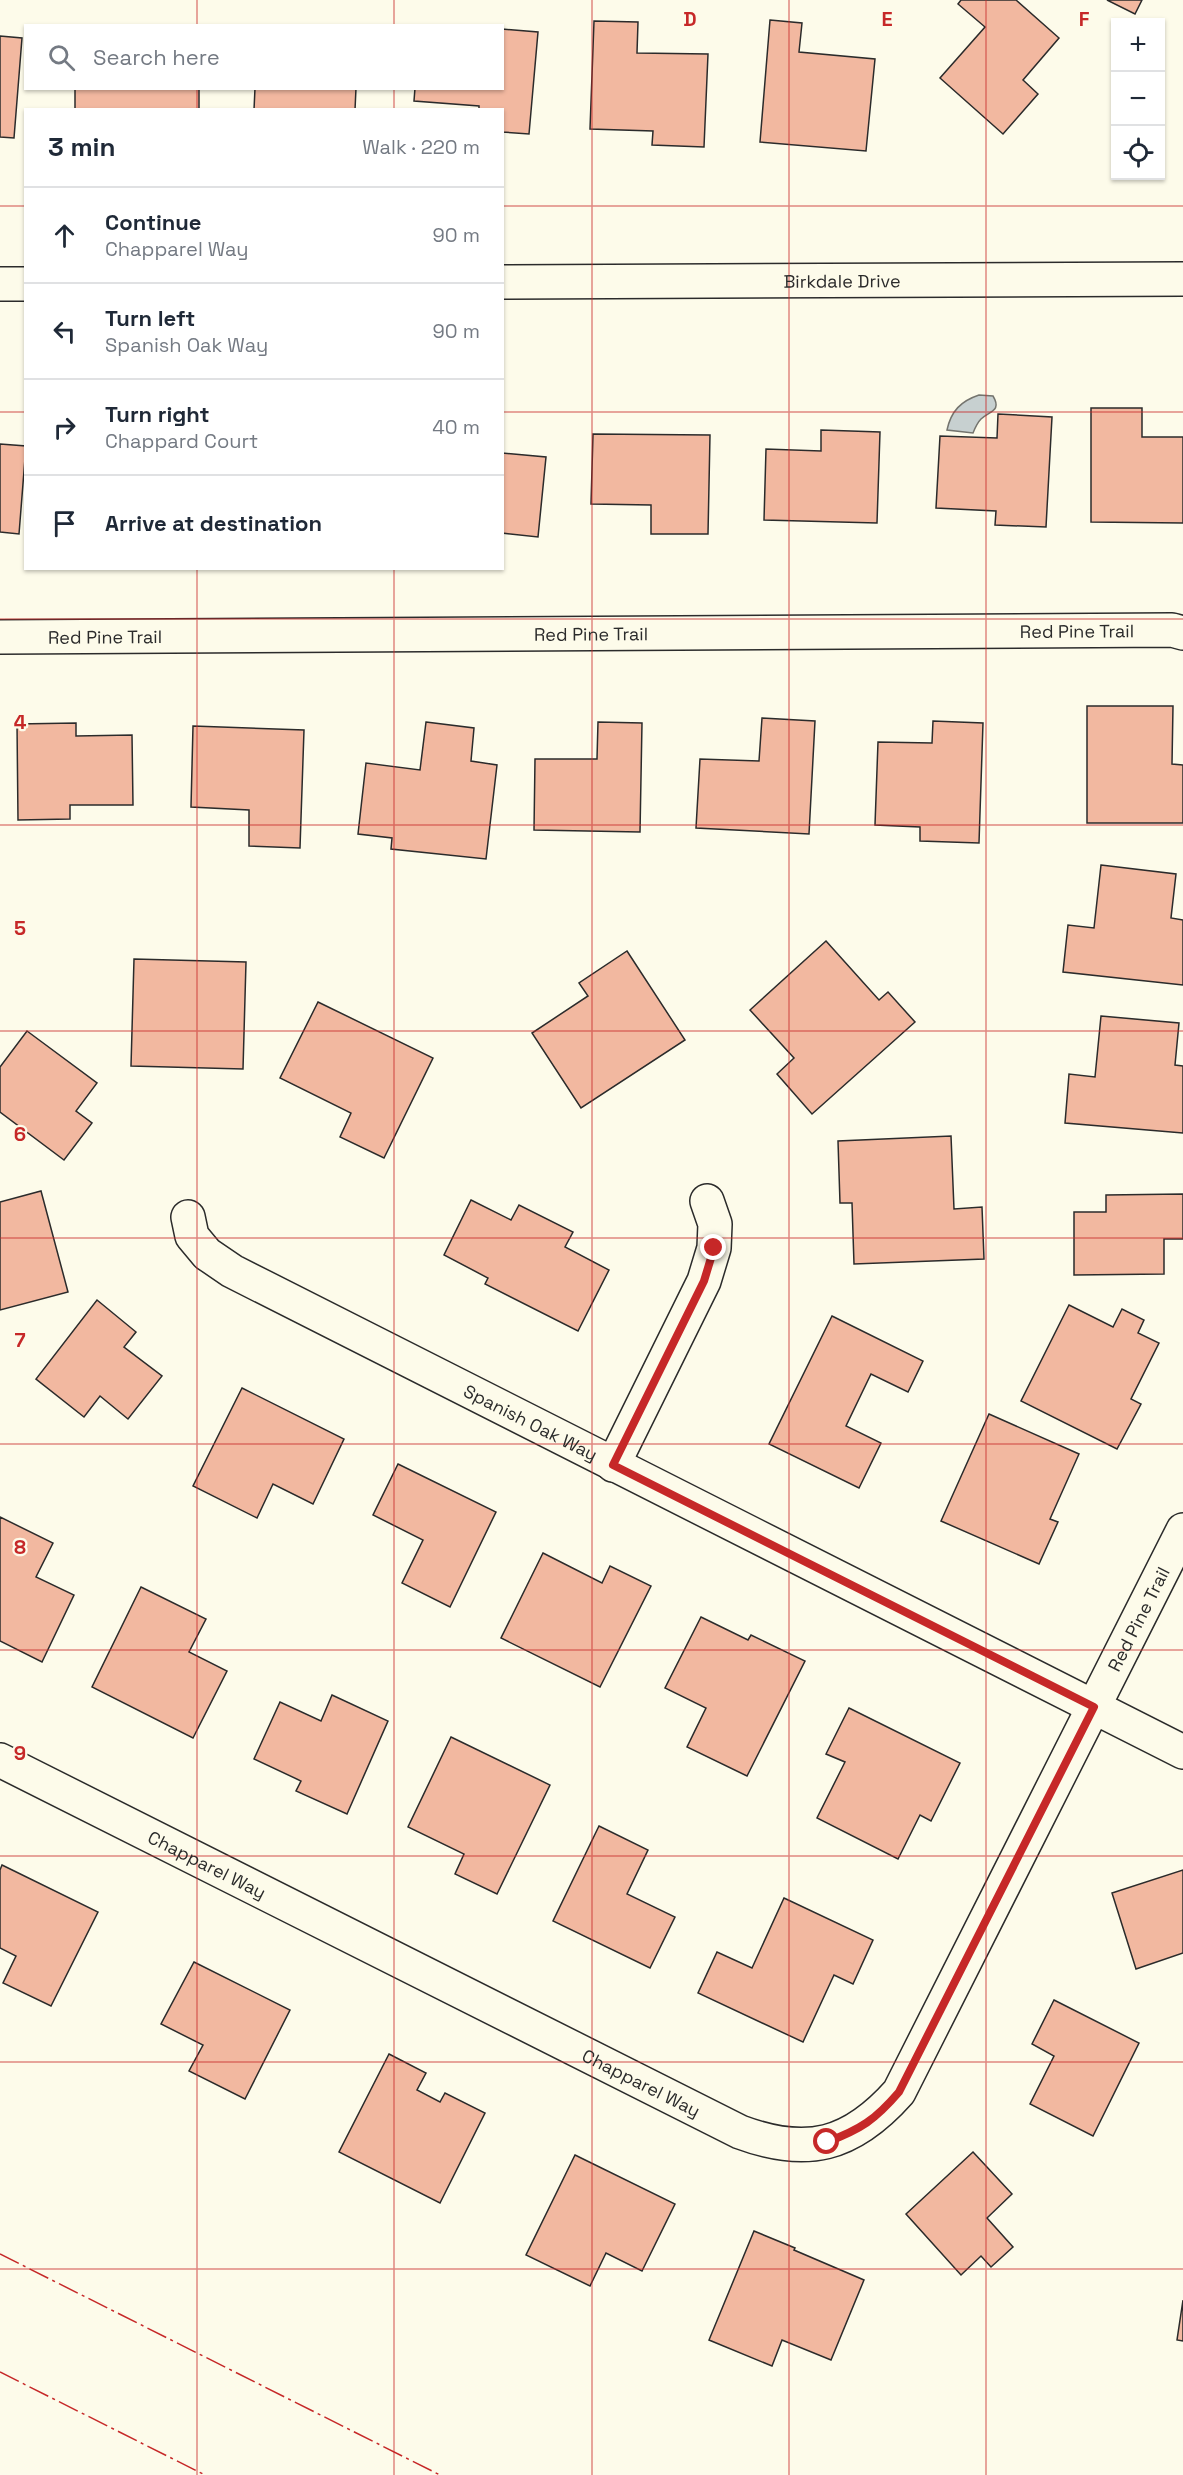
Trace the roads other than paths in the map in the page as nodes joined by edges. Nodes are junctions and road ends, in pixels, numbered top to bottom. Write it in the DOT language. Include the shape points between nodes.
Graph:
graph roads {
  1 [pos="1183,279"];
  2 [pos="504,282"];
  3 [pos="0,284"];
  4 [pos="24,284"];
  5 [pos="1183,633"];
  6 [pos="0,637"];
  7 [pos="707,1201"];
  8 [pos="188,1217"];
  9 [pos="613,1465"];
  10 [pos="1183,1530"];
  11 [pos="1094,1707"];
  12 [pos="1183,1752"];
  13 [pos="0,1760"];
  1 -- 2 [label="street, Birkdale Drive"];
  3 -- 4 [label="street"];
  5 -- 6 [label="street, Red Pine Trail" via="1160,630"];
  7 -- 9 [label="street" via="716,1224 704,1281"];
  8 -- 9 [label="street, Spanish Oak Way" via="192,1236 207,1254 232,1271"];
  9 -- 11 [label="street, Spanish Oak Way"];
  10 -- 11 [label="street, Red Pine Trail"];
  11 -- 12 [label="street, Spanish Oak Way"];
  11 -- 13 [label="street, Chapparel Way" via="899,2092 855,2132 827,2142 797,2145 768,2142 740,2132"];
}
